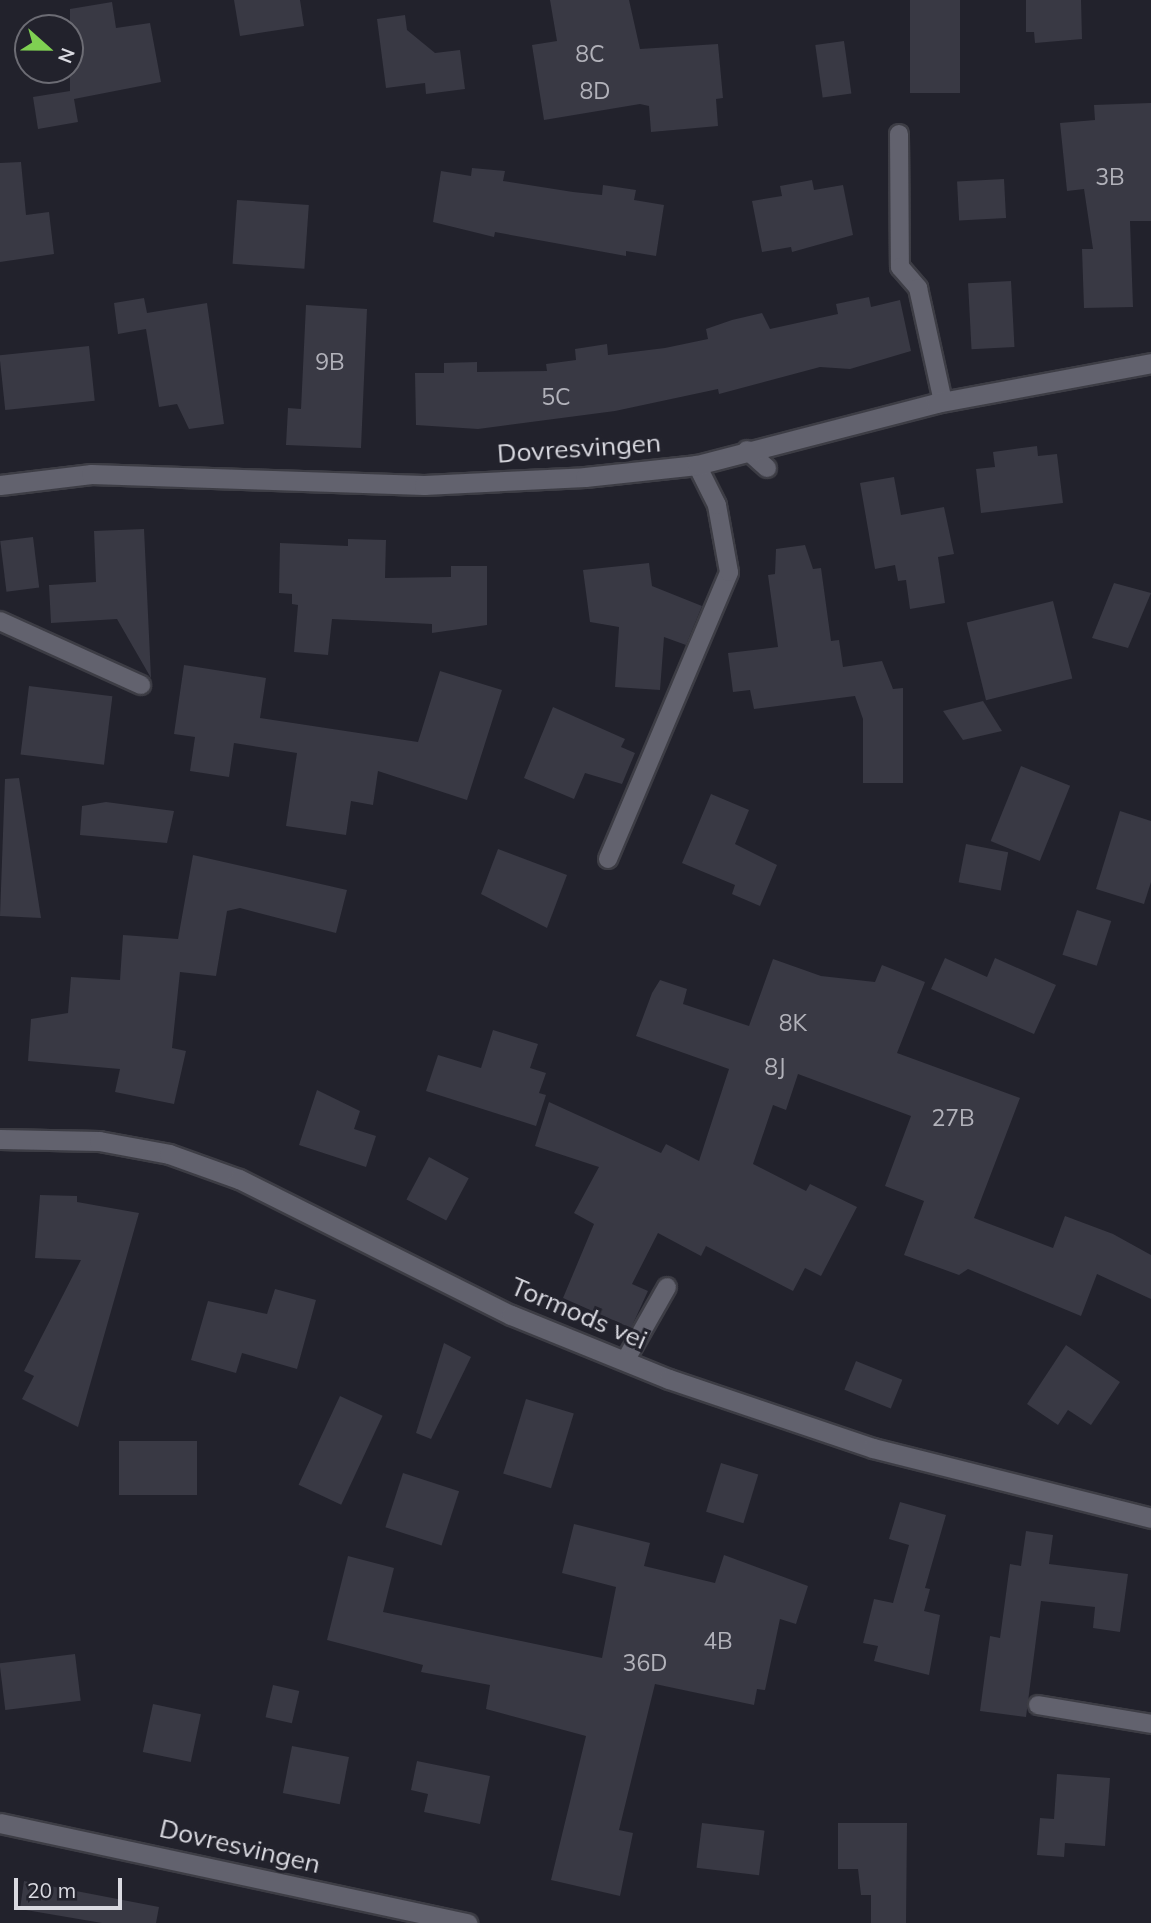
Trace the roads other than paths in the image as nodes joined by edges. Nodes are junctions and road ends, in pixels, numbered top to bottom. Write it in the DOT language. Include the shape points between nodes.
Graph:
graph roads {
  1 [pos="900,134"];
  2 [pos="1151,363"];
  3 [pos="943,401"];
  4 [pos="747,450"];
  5 [pos="697,464"];
  6 [pos="767,468"];
  7 [pos="0,485"];
  8 [pos="0,621"];
  9 [pos="141,685"];
  10 [pos="608,859"];
  11 [pos="0,1139"];
  12 [pos="667,1287"];
  13 [pos="625,1361"];
  14 [pos="1151,1518"];
  15 [pos="1038,1705"];
  16 [pos="1151,1724"];
  17 [pos="0,1823"];
  18 [pos="467,1923"];
  1 -- 3 [label="lane" via="900,267 918,288"];
  2 -- 3 [label="street, Dovresvingen"];
  3 -- 4 [label="street, Dovresvingen"];
  4 -- 5 [label="street, Dovresvingen"];
  4 -- 6 [label="lane"];
  5 -- 7 [label="street, Dovresvingen" via="424,485 175,474"];
  5 -- 10 [label="lane" via="717,505 729,572"];
  8 -- 9 [label="lane"];
  11 -- 13 [label="street, Tormods vei" via="99,1141 193,1162 511,1315"];
  12 -- 13 [label="lane"];
  13 -- 14 [label="street, Tormods vei" via="873,1448"];
  15 -- 16 [label="lane"];
  17 -- 18 [label="street, Dovresvingen"];
}
